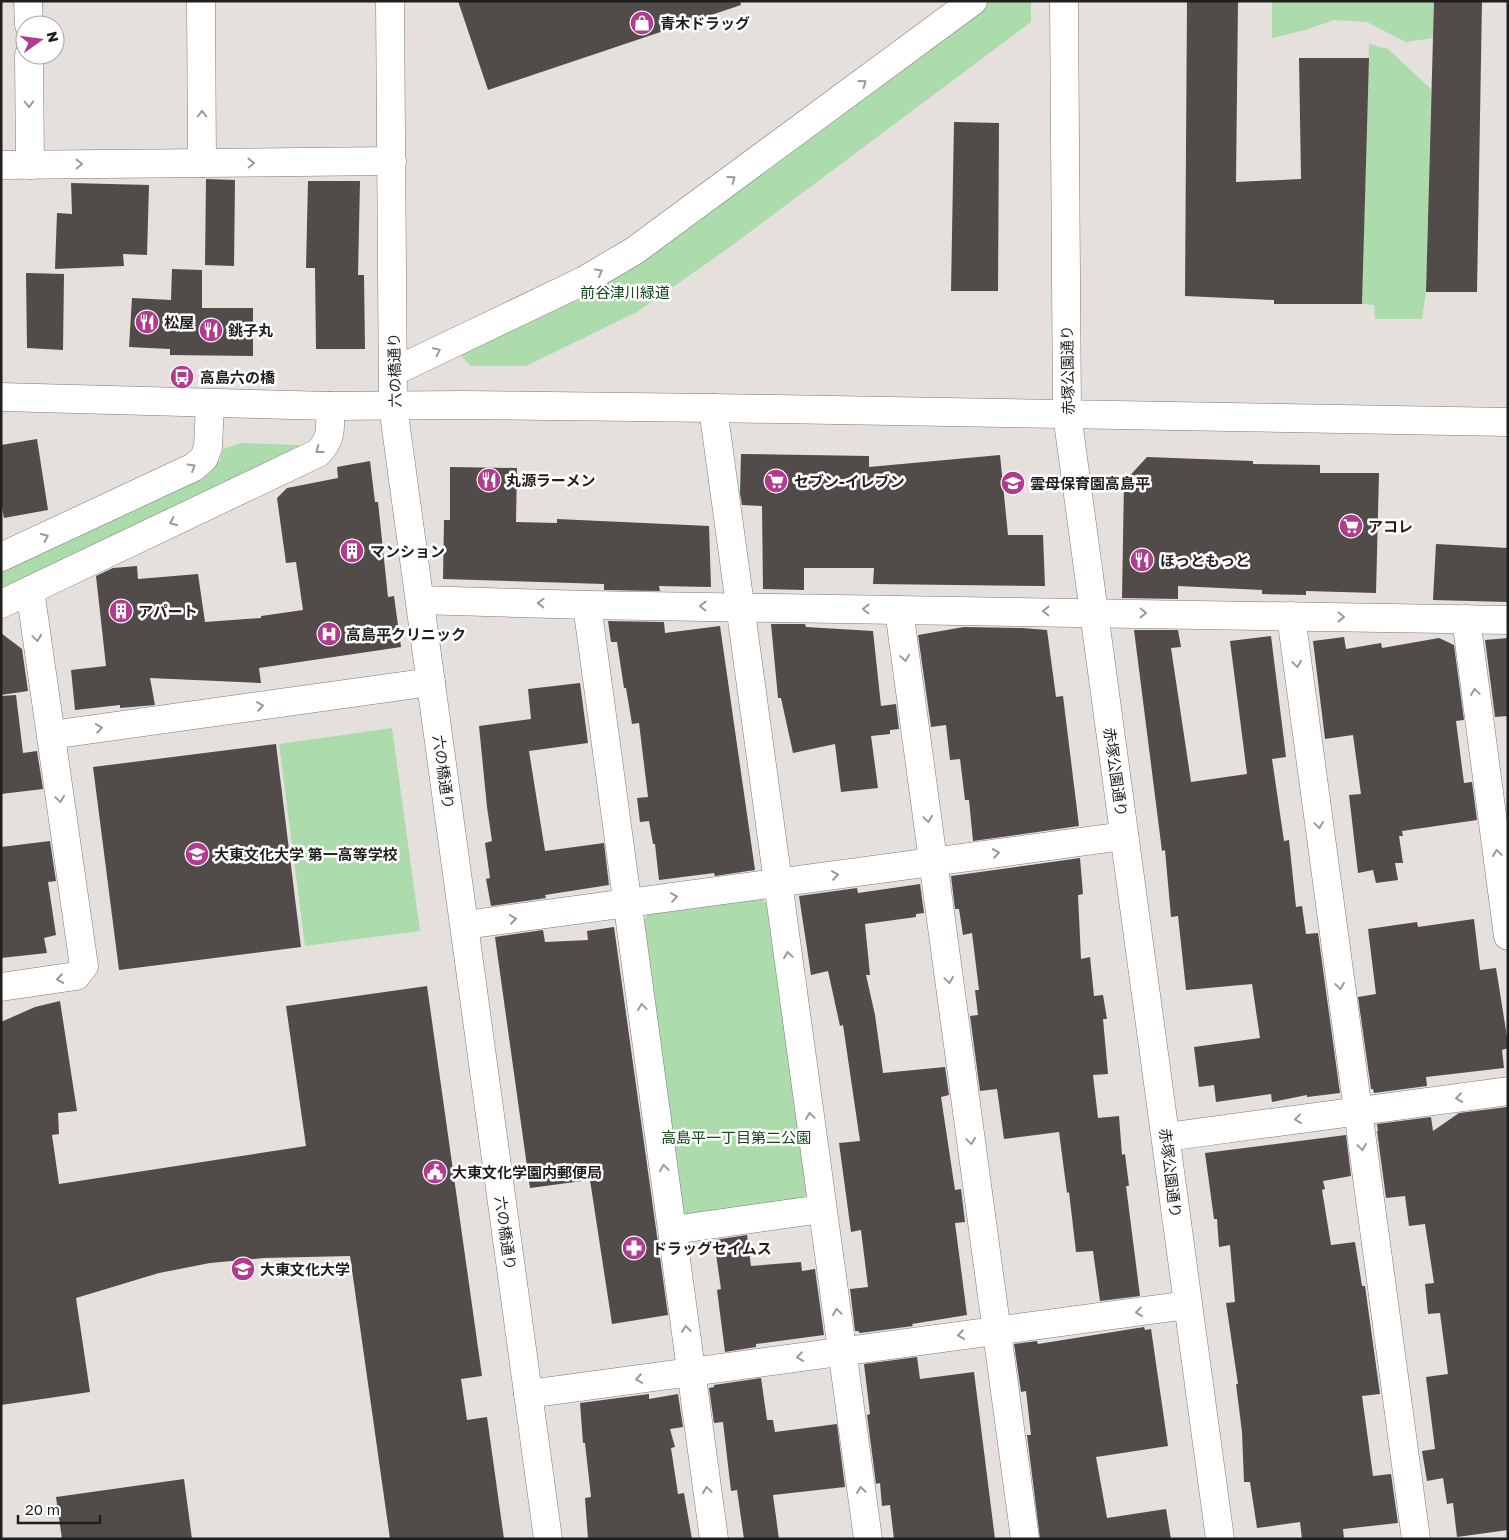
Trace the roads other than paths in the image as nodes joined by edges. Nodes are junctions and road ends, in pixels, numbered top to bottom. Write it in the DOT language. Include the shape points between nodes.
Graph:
graph roads {
  1 [pos="28,1"];
  2 [pos="201,1"];
  3 [pos="390,1"];
  4 [pos="973,1"];
  5 [pos="1064,1"];
  6 [pos="28,15"];
  7 [pos="29,65"];
  8 [pos="392,161"];
  9 [pos="202,163"];
  10 [pos="1,165"];
  11 [pos="30,165"];
  12 [pos="393,372"];
  13 [pos="1,397"];
  14 [pos="210,404"];
  15 [pos="330,406"];
  16 [pos="394,406"];
  17 [pos="713,408"];
  18 [pos="1067,414"];
  19 [pos="1508,422"];
  20 [pos="1,557"];
  21 [pos="30,590"];
  22 [pos="420,600"];
  23 [pos="1,604"];
  24 [pos="587,604"];
  25 [pos="741,606"];
  26 [pos="899,610"];
  27 [pos="1094,612"];
  28 [pos="1291,616"];
  29 [pos="1466,619"];
  30 [pos="1508,620"];
  31 [pos="431,682"];
  32 [pos="50,734"];
  33 [pos="1124,836"];
  34 [pos="934,862"];
  35 [pos="779,883"];
  36 [pos="628,903"];
  37 [pos="465,925"];
  38 [pos="1508,936"];
  39 [pos="1,987"];
  40 [pos="1508,1091"];
  41 [pos="1357,1112"];
  42 [pos="1166,1136"];
  43 [pos="822,1209"];
  44 [pos="673,1230"];
  45 [pos="1188,1305"];
  46 [pos="997,1330"];
  47 [pos="842,1351"];
  48 [pos="691,1371"];
  49 [pos="528,1394"];
  50 [pos="548,1539"];
  51 [pos="714,1539"];
  52 [pos="868,1539"];
  53 [pos="1025,1539"];
  54 [pos="1220,1539"];
  55 [pos="1416,1539"];
  1 -- 6 [label="street"];
  9 -- 2 [label="street, one-way"];
  3 -- 8 [label="street, 六の橋通り"];
  12 -- 4 [label="street, one-way" via="583,281 634,251"];
  5 -- 18 [label="street, 赤塚公園通り"];
  7 -- 11 [label="street, one-way"];
  9 -- 8 [label="street, one-way"];
  8 -- 12 [label="street, 六の橋通り"];
  11 -- 9 [label="street, one-way"];
  10 -- 11 [label="street"];
  12 -- 16 [label="street, 六の橋通り"];
  13 -- 14 [label="street"];
  14 -- 15 [label="street"];
  20 -- 14 [label="street, one-way" via="194,467 204,458 208,447"];
  15 -- 16 [label="street"];
  15 -- 21 [label="street, one-way" via="330,433 326,445 318,453"];
  16 -- 17 [label="street"];
  16 -- 22 [label="street, 六の橋通り"];
  17 -- 18 [label="street"];
  17 -- 25 [label="street"];
  18 -- 19 [label="street"];
  18 -- 27 [label="street, 赤塚公園通り"];
  21 -- 23 [label="street"];
  21 -- 32 [label="street, one-way"];
  24 -- 22 [label="street, one-way"];
  22 -- 31 [label="street, 六の橋通り"];
  25 -- 24 [label="street, one-way"];
  24 -- 36 [label="street"];
  26 -- 25 [label="street, one-way"];
  25 -- 35 [label="street"];
  27 -- 26 [label="street, one-way"];
  26 -- 34 [label="street, one-way"];
  27 -- 28 [label="street, one-way"];
  27 -- 33 [label="street, 赤塚公園通り"];
  28 -- 29 [label="street, one-way"];
  28 -- 41 [label="street, one-way"];
  29 -- 30 [label="street"];
  38 -- 29 [label="street, one-way"];
  32 -- 31 [label="street, one-way"];
  31 -- 37 [label="street, 六の橋通り"];
  32 -- 39 [label="street, one-way" via="84,966 76,976"];
  34 -- 33 [label="street, one-way"];
  33 -- 42 [label="street, 赤塚公園通り"];
  35 -- 34 [label="street, one-way"];
  34 -- 46 [label="street, one-way"];
  36 -- 35 [label="street, one-way"];
  43 -- 35 [label="street, one-way"];
  37 -- 36 [label="street, one-way"];
  44 -- 36 [label="street, one-way"];
  37 -- 49 [label="street, 六の橋通り"];
  40 -- 41 [label="street, one-way"];
  41 -- 42 [label="street, one-way"];
  41 -- 55 [label="street, one-way"];
  42 -- 45 [label="street, 赤塚公園通り"];
  43 -- 44 [label="street"];
  47 -- 43 [label="street, one-way"];
  48 -- 44 [label="street, one-way"];
  45 -- 46 [label="street, one-way"];
  45 -- 54 [label="street, 赤塚公園通り"];
  46 -- 47 [label="street, one-way"];
  46 -- 53 [label="street"];
  47 -- 48 [label="street, one-way"];
  52 -- 47 [label="street, one-way"];
  48 -- 49 [label="street, one-way"];
  51 -- 48 [label="street, one-way"];
  49 -- 50 [label="street, 六の橋通り"];
}
